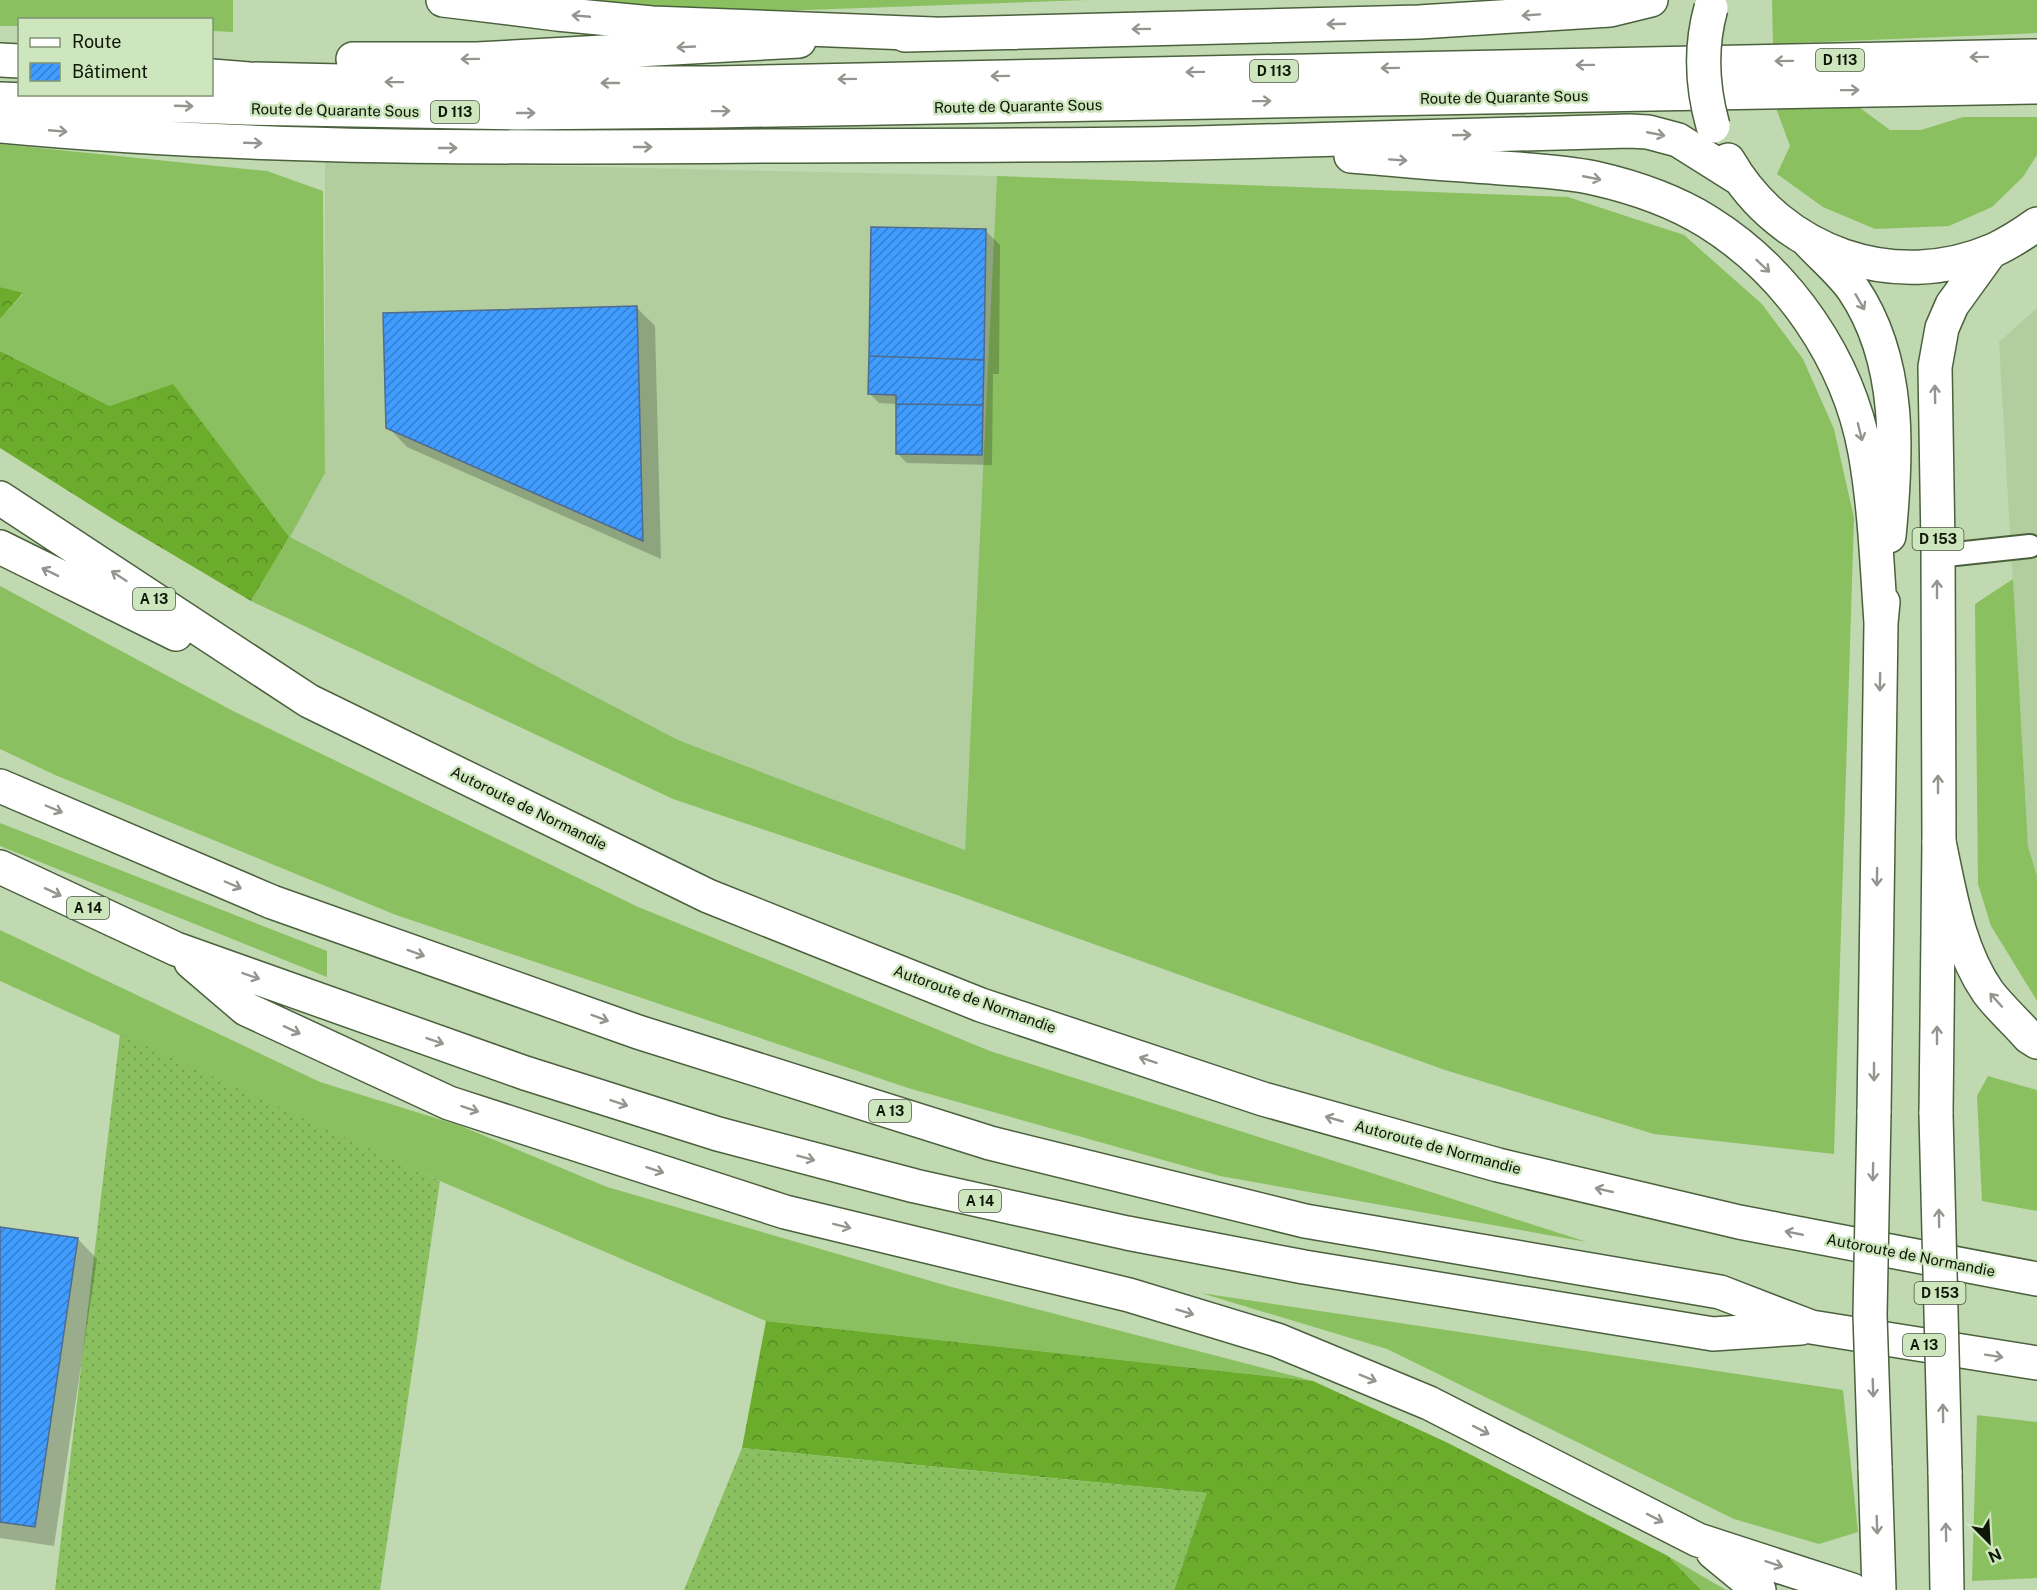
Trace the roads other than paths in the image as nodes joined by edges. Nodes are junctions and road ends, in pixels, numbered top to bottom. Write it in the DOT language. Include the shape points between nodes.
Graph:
graph roads {
  1 [pos="444,0"];
  2 [pos="1651,0"];
  3 [pos="1712,4"];
  4 [pos="933,34"];
  5 [pos="2037,56"];
  6 [pos="213,60"];
  7 [pos="213,76"];
  8 [pos="2037,87"];
  9 [pos="0,99"];
  10 [pos="0,126"];
  11 [pos="1193,143"];
  12 [pos="1740,179"];
  13 [pos="2037,224"];
  14 [pos="1809,242"];
  15 [pos="1991,251"];
  16 [pos="0,498"];
  17 [pos="2030,546"];
  18 [pos="0,547"];
  19 [pos="1937,555"];
  20 [pos="1881,623"];
  21 [pos="309,700"];
  22 [pos="0,786"];
  23 [pos="1939,842"];
  24 [pos="0,867"];
  25 [pos="176,950"];
  26 [pos="2037,1042"];
  27 [pos="2037,1279"];
  28 [pos="1812,1327"];
  29 [pos="2037,1363"];
  30 [pos="1698,1540"];
  31 [pos="1759,1590"];
  32 [pos="1852,1590"];
  33 [pos="1879,1590"];
  34 [pos="1947,1590"];
  4 -- 1 [label="main road, one-way" via="651,23"];
  2 -- 4 [label="main road, one-way" via="1610,10 1419,22"];
  3 -- 12 [label="main road, bridge" via="1703,71 1707,99 1713,126"];
  4 -- 6 [label="main road, one-way" via="477,59"];
  5 -- 7 [label="main road, Route de Quarante Sous / D 113, one-way" via="714,83 428,83"];
  9 -- 8 [label="main road, Route de Quarante Sous / D 113, one-way" via="528,113"];
  10 -- 11 [label="main road, one-way" via="110,136 364,147"];
  11 -- 12 [label="main road, one-way" via="1638,131 1678,140"];
  11 -- 20 [label="main road, one-way" via="1594,178 1671,202 1734,239 1769,270 1796,303 1816,329 1842,378 1864,452"];
  12 -- 14 [label="main road" via="1765,209"];
  13 -- 15 [label="main road"];
  14 -- 15 [label="main road" via="1849,259 1899,267 1942,265"];
  14 -- 20 [label="main road, D 153, one-way" via="1859,300 1880,346 1891,384 1892,507"];
  19 -- 15 [label="main road, D 153, one-way" via="1937,350 1952,305"];
  21 -- 16 [label="main road, Autoroute de Normandie / A 13, one-way"];
  17 -- 19 [label="lane"];
  21 -- 18 [label="main road, one-way"];
  23 -- 19 [label="main road, D 153, one-way"];
  20 -- 33 [label="main road, D 153, one-way, bridge" via="1870,1315"];
  27 -- 21 [label="main road, Autoroute de Normandie / A 13, one-way" via="1739,1222 1498,1165 1263,1099 981,1005 708,896"];
  22 -- 28 [label="main road, A 13, one-way" via="283,906 638,1032 990,1143 1305,1221 1720,1292"];
  26 -- 23 [label="main road, one-way" via="1989,992 1968,956"];
  34 -- 23 [label="main road, D 153, one-way, bridge" via="1936,1114"];
  24 -- 25 [label="main road, A 14, one-way"];
  25 -- 28 [label="main road, A 14, one-way" via="525,1073 718,1134 915,1186 1304,1267 1713,1334"];
  25 -- 30 [label="main road, one-way" via="246,1009 449,1102 785,1212 1129,1295 1276,1340 1429,1403"];
  28 -- 29 [label="main road, A 13, one-way"];
  30 -- 31 [label="main road"];
  30 -- 32 [label="main road, one-way"];
}
